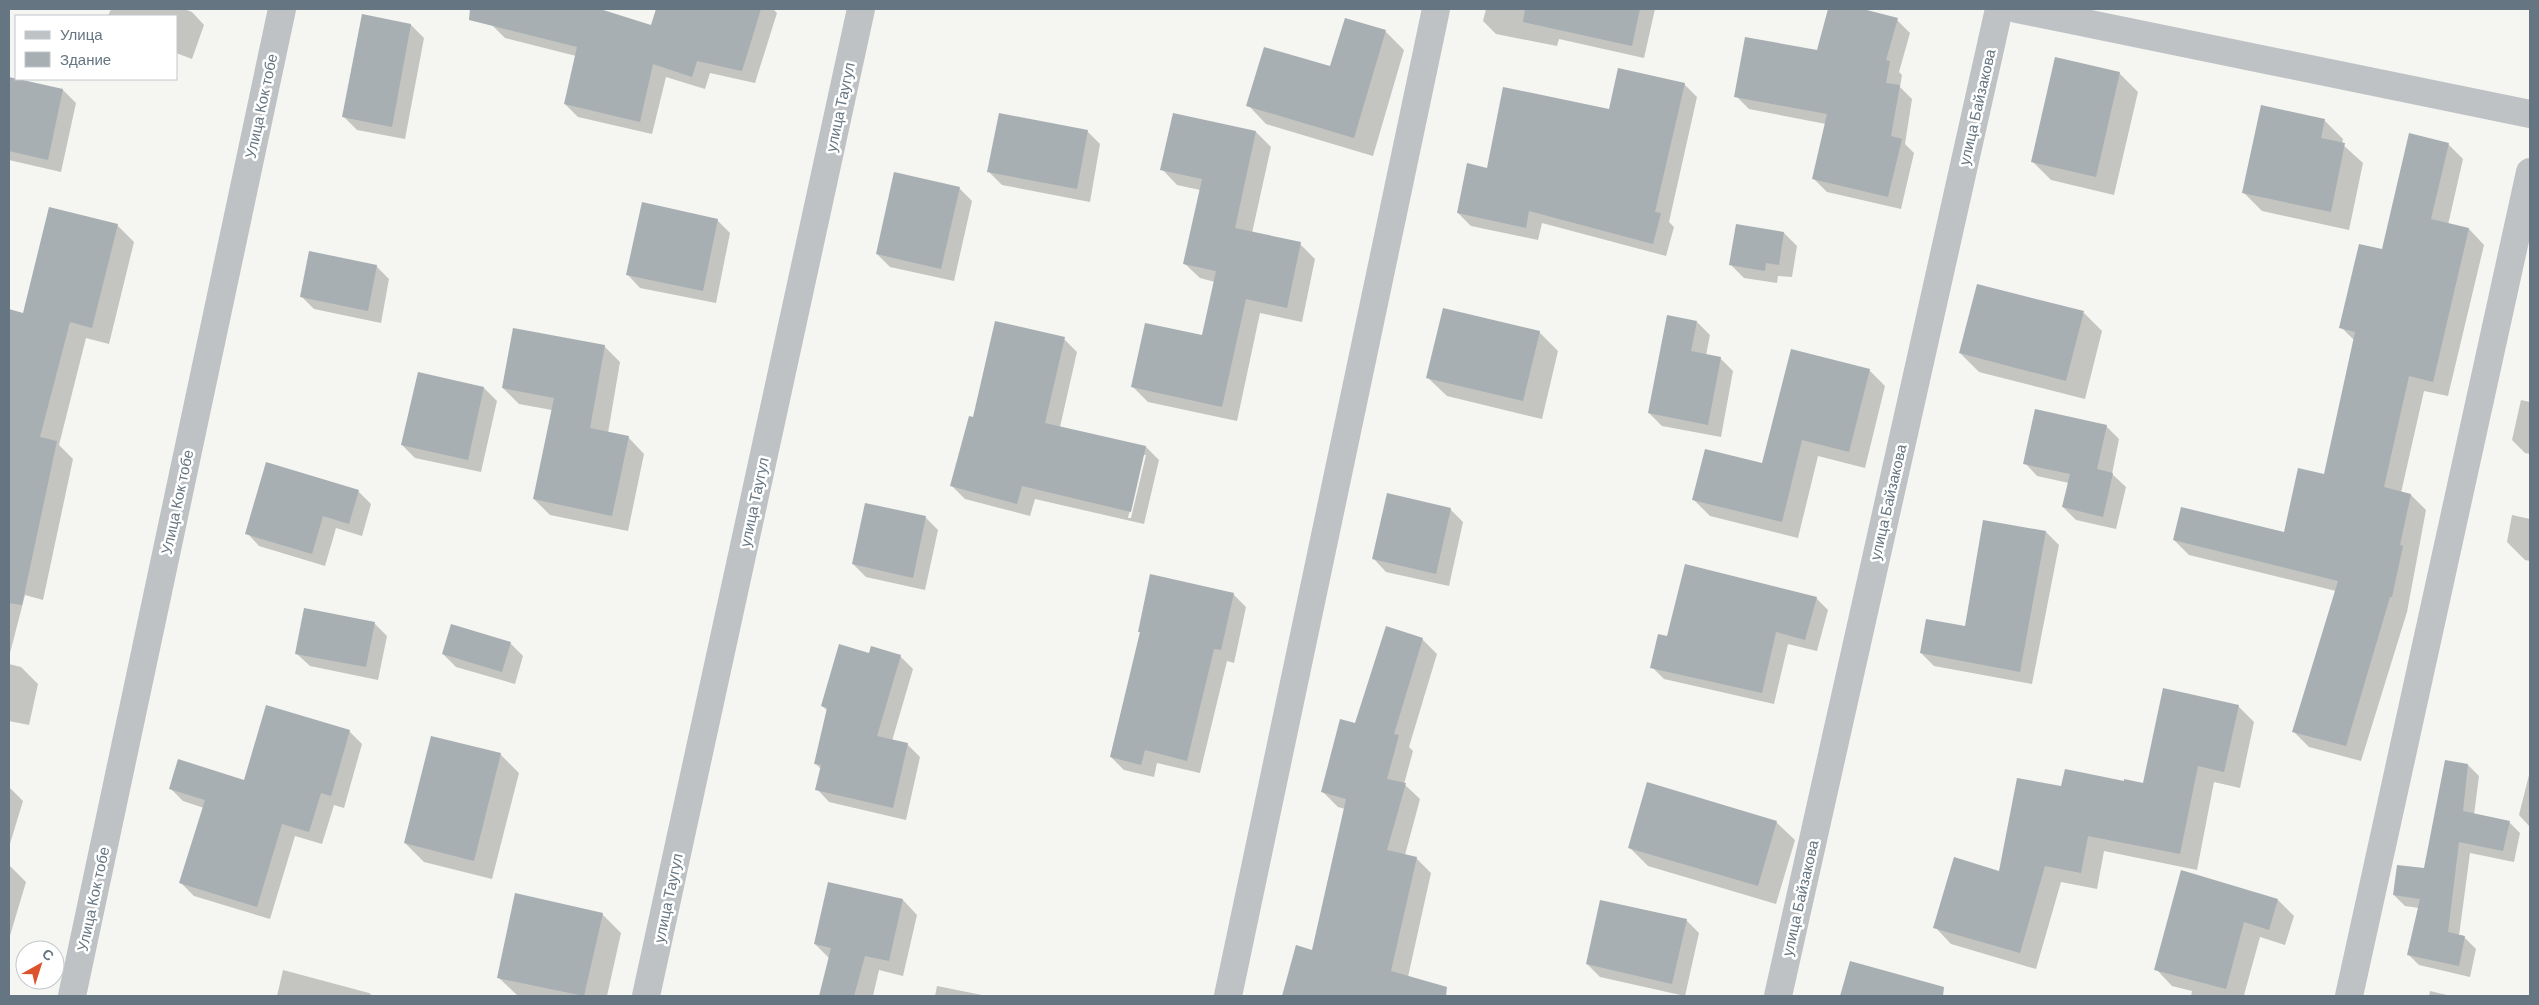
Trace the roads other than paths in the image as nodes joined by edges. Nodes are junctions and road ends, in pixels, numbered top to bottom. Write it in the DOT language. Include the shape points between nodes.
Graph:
graph roads {
  1 [pos="282,9"];
  2 [pos="861,9"];
  3 [pos="1436,9"];
  4 [pos="1999,9"];
  5 [pos="2017,9"];
  6 [pos="2530,114"];
  7 [pos="2530,172"];
  8 [pos="72,996"];
  9 [pos="646,996"];
  10 [pos="1228,996"];
  11 [pos="1778,996"];
  12 [pos="2349,996"];
  1 -- 8 [label="street, Улица Кок тобе"];
  2 -- 9 [label="street, улица Таугул"];
  3 -- 10 [label="street"];
  4 -- 11 [label="street, улица Байзакова"];
  5 -- 6 [label="street"];
  7 -- 12 [label="street"];
}
